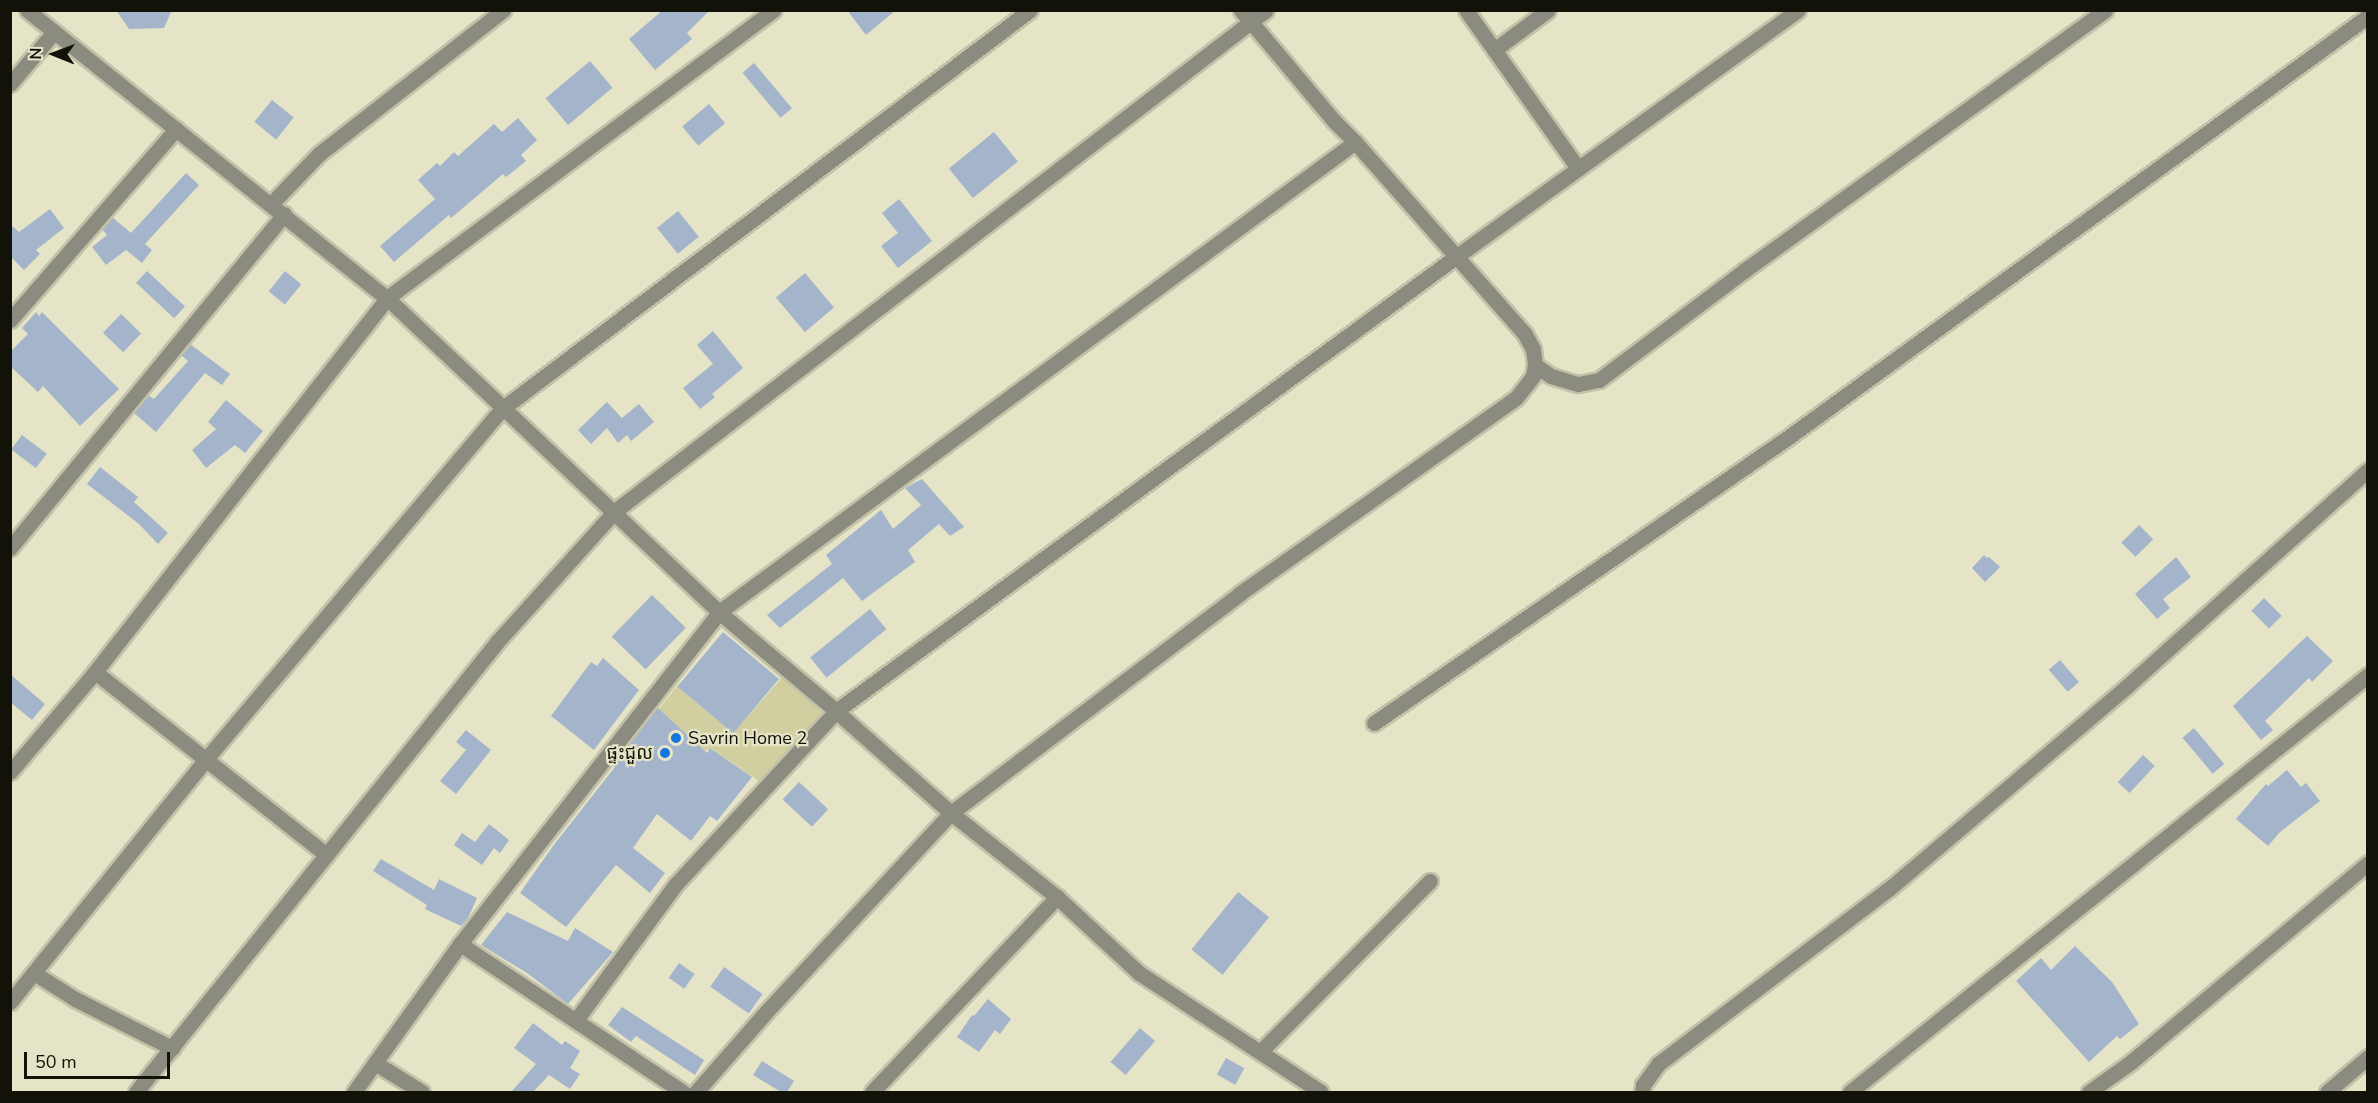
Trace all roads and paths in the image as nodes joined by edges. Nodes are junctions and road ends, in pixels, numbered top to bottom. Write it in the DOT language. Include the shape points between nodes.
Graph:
graph roads {
  1 [pos="27,10"];
  2 [pos="503,10"];
  3 [pos="774,10"];
  4 [pos="1030,10"];
  5 [pos="1266,10"];
  6 [pos="1466,10"];
  7 [pos="1548,10"];
  8 [pos="1798,10"];
  9 [pos="2105,10"];
  10 [pos="1246,16"];
  11 [pos="2367,16"];
  12 [pos="54,32"];
  13 [pos="1494,50"];
  14 [pos="10,84"];
  15 [pos="176,129"];
  16 [pos="1355,142"];
  17 [pos="1578,168"];
  18 [pos="271,204"];
  19 [pos="284,214"];
  20 [pos="1457,256"];
  21 [pos="387,298"];
  22 [pos="10,320"];
  23 [pos="1535,365"];
  24 [pos="503,408"];
  25 [pos="2367,470"];
  26 [pos="615,511"];
  27 [pos="10,548"];
  28 [pos="719,612"];
  29 [pos="95,672"];
  30 [pos="2367,675"];
  31 [pos="836,711"];
  32 [pos="1374,723"];
  33 [pos="206,759"];
  34 [pos="10,772"];
  35 [pos="951,813"];
  36 [pos="327,855"];
  37 [pos="2367,863"];
  38 [pos="1430,881"];
  39 [pos="1057,897"];
  40 [pos="460,944"];
  41 [pos="34,973"];
  42 [pos="10,1002"];
  43 [pos="576,1020"];
  44 [pos="172,1048"];
  45 [pos="1260,1052"];
  46 [pos="2367,1058"];
  47 [pos="375,1063"];
  48 [pos="136,1092"];
  49 [pos="354,1092"];
  50 [pos="422,1092"];
  51 [pos="683,1092"];
  52 [pos="696,1092"];
  53 [pos="872,1092"];
  54 [pos="1321,1092"];
  55 [pos="1642,1092"];
  56 [pos="1850,1092"];
  57 [pos="2089,1092"];
  58 [pos="2327,1092"];
  1 -- 12 [label="street"];
  2 -- 18 [label="street" via="319,154"];
  3 -- 21 [label="street"];
  4 -- 24 [label="street"];
  5 -- 10 [label="street"];
  6 -- 13 [label="street"];
  7 -- 13 [label="street"];
  8 -- 17 [label="street"];
  9 -- 23 [label="street" via="1599,380 1578,384 1551,376"];
  10 -- 16 [label="street"];
  10 -- 26 [label="street"];
  11 -- 32 [label="street" via="1790,436"];
  12 -- 14 [label="street"];
  12 -- 15 [label="street"];
  13 -- 17 [label="street"];
  15 -- 18 [label="street"];
  15 -- 22 [label="street"];
  16 -- 20 [label="street"];
  16 -- 28 [label="street"];
  17 -- 20 [label="street"];
  18 -- 19 [label="street"];
  19 -- 21 [label="street"];
  19 -- 27 [label="street"];
  20 -- 23 [label="street" via="1524,333 1533,349"];
  20 -- 31 [label="street"];
  21 -- 24 [label="street"];
  21 -- 29 [label="street"];
  23 -- 35 [label="street" via="1533,376 1516,398 1239,594"];
  24 -- 26 [label="street"];
  24 -- 33 [label="street"];
  25 -- 55 [label="street" via="2125,688 1890,888 1658,1064"];
  26 -- 28 [label="street"];
  26 -- 36 [label="street" via="496,642"];
  28 -- 31 [label="street"];
  28 -- 40 [label="street"];
  29 -- 33 [label="street"];
  29 -- 34 [label="street"];
  30 -- 56 [label="street"];
  31 -- 35 [label="street"];
  31 -- 43 [label="street" via="676,884"];
  33 -- 36 [label="street"];
  33 -- 41 [label="street"];
  35 -- 39 [label="street"];
  35 -- 52 [label="street"];
  36 -- 44 [label="street"];
  37 -- 57 [label="street" via="2140,1055"];
  38 -- 45 [label="street"];
  39 -- 45 [label="street" via="1139,973"];
  39 -- 53 [label="street"];
  40 -- 43 [label="street"];
  40 -- 47 [label="street"];
  41 -- 42 [label="street"];
  41 -- 44 [label="street" via="75,999"];
  43 -- 51 [label="street"];
  44 -- 48 [label="street"];
  45 -- 54 [label="street"];
  46 -- 58 [label="street"];
  47 -- 49 [label="street"];
  47 -- 50 [label="street"];
}
